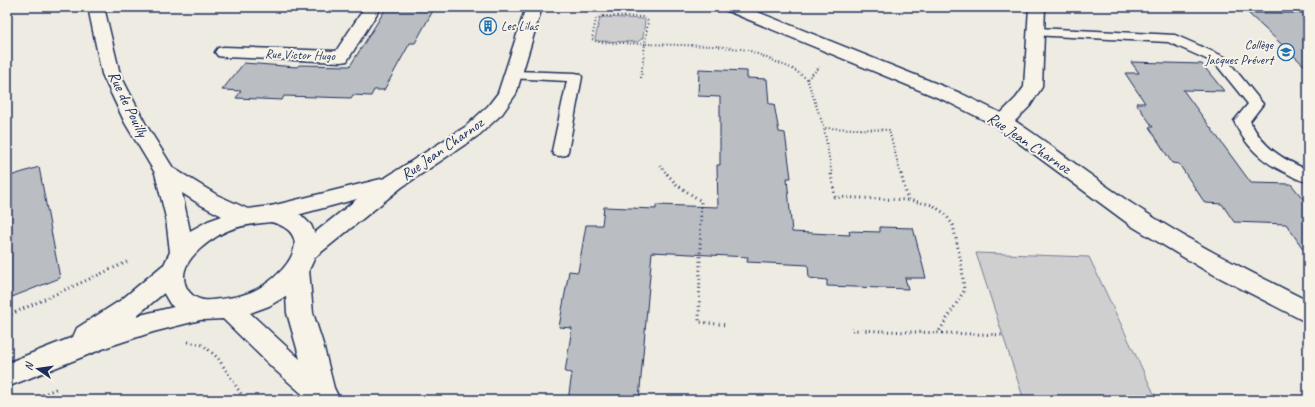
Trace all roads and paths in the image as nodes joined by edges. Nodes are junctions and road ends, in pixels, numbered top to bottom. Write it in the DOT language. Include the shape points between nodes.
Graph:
graph roads {
  1 [pos="96,7"];
  2 [pos="373,7"];
  3 [pos="534,7"];
  4 [pos="731,7"];
  5 [pos="1037,7"];
  6 [pos="1037,32"];
  7 [pos="645,44"];
  8 [pos="224,52"];
  9 [pos="514,75"];
  10 [pos="641,78"];
  11 [pos="1003,122"];
  12 [pos="824,128"];
  13 [pos="560,151"];
  14 [pos="660,166"];
  15 [pos="166,173"];
  16 [pos="1306,176"];
  17 [pos="394,182"];
  18 [pos="908,200"];
  19 [pos="271,214"];
  20 [pos="244,217"];
  21 [pos="302,261"];
  22 [pos="127,262"];
  23 [pos="177,263"];
  24 [pos="229,309"];
  25 [pos="203,310"];
  26 [pos="1308,313"];
  27 [pos="7,316"];
  28 [pos="727,325"];
  29 [pos="852,330"];
  30 [pos="938,333"];
  31 [pos="1004,335"];
  32 [pos="182,341"];
  33 [pos="66,349"];
  34 [pos="7,375"];
  35 [pos="324,396"];
  36 [pos="245,400"];
  1 -- 15 [label="street, Rue de Pouilly" via="114,80 135,123"];
  2 -- 8 [label="street, Rue Victor Hugo" via="341,57"];
  3 -- 9 [label="street, Rue Jean Charnoz"];
  4 -- 11 [label="street, Rue Jean Charnoz" via="953,97"];
  5 -- 6 [label="street"];
  6 -- 11 [label="street" via="1033,87 1023,102"];
  6 -- 16 [label="lane" via="1170,38 1220,60 1256,104 1242,122 1248,136 1269,158"];
  7 -- 7 [label="path" via="597,42 592,39 596,19 603,16 644,17 648,21"];
  7 -- 10 [label="path"];
  7 -- 12 [label="path" via="716,46 748,50 793,69 807,79"];
  9 -- 13 [label="lane" via="575,77"];
  9 -- 17 [label="street, Rue Jean Charnoz" via="507,94 484,121 438,155"];
  11 -- 26 [label="street, Rue Jean Charnoz" via="1138,219 1211,263"];
  12 -- 18 [label="path" via="889,130"];
  12 -- 18 [label="path" via="835,197"];
  14 -- 28 [label="path" via="677,185 701,201 699,322"];
  15 -- 20 [label="street, Rue de Pouilly" via="208,200"];
  15 -- 23 [label="street, Rue de Pouilly" via="177,218"];
  17 -- 19 [label="street, Rue Jean Charnoz"];
  17 -- 21 [label="street, Rue Jean Charnoz" via="350,216"];
  18 -- 30 [label="path" via="933,205 945,214 953,225 964,291"];
  19 -- 20 [label="street"];
  19 -- 21 [label="street" via="296,223 306,236"];
  20 -- 23 [label="street" via="223,223 200,236"];
  21 -- 24 [label="street, Rue de Pouilly" via="280,287 256,301"];
  21 -- 35 [label="street" via="300,313"];
  22 -- 27 [label="path"];
  23 -- 25 [label="street, Rue de Pouilly" via="173,290 184,303"];
  23 -- 33 [label="street" via="130,307"];
  24 -- 25 [label="street, Rue de Pouilly"];
  24 -- 35 [label="street"];
  25 -- 33 [label="street" via="170,316"];
  29 -- 30 [label="path"];
  30 -- 31 [label="path"];
  32 -- 36 [label="path" via="203,345 218,358"];
  33 -- 34 [label="street"];
}
